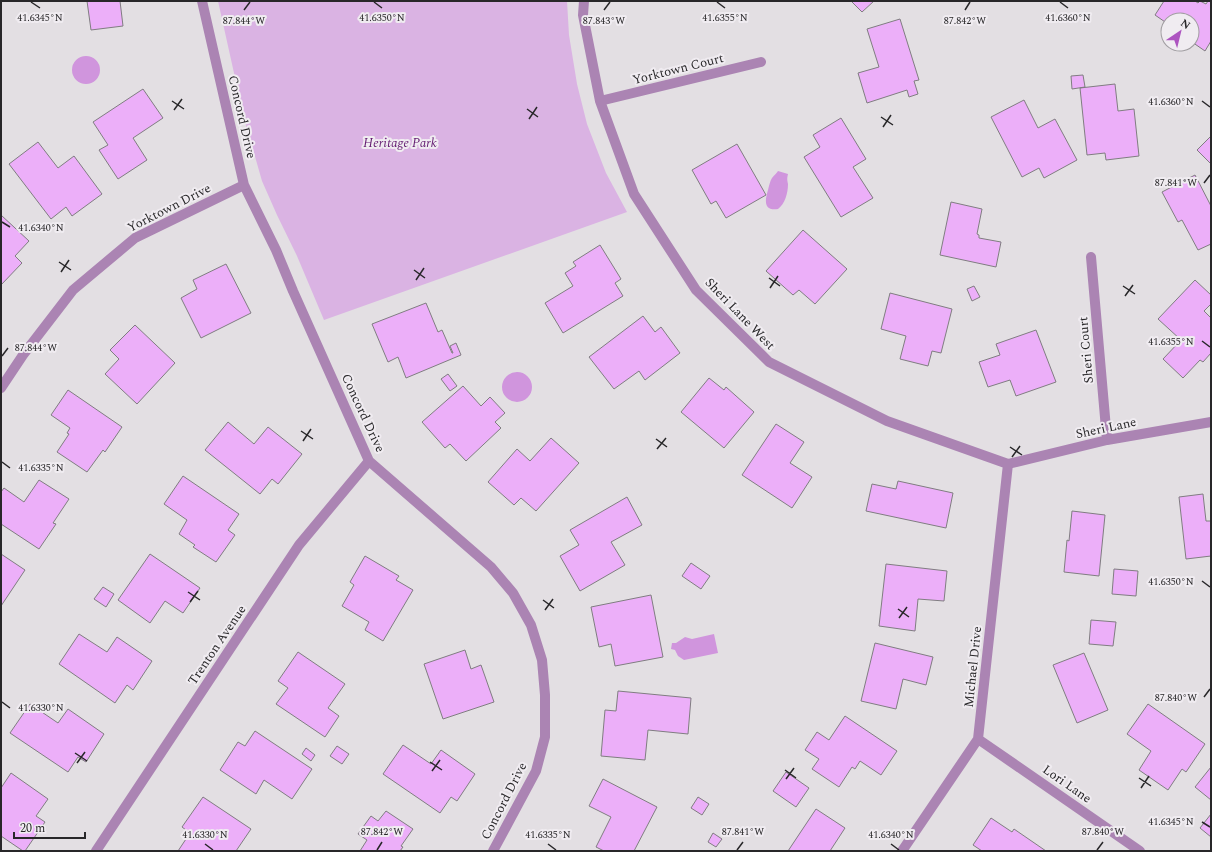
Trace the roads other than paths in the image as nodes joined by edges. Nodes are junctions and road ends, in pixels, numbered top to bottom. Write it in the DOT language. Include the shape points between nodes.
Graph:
graph roads {
  1 [pos="202,1"];
  2 [pos="584,1"];
  3 [pos="761,62"];
  4 [pos="600,101"];
  5 [pos="244,185"];
  6 [pos="1091,257"];
  7 [pos="1,388"];
  8 [pos="1211,422"];
  9 [pos="1107,440"];
  10 [pos="369,461"];
  11 [pos="1008,464"];
  12 [pos="978,739"];
  13 [pos="96,851"];
  14 [pos="493,851"];
  15 [pos="902,851"];
  16 [pos="1140,851"];
  1 -- 5 [label="street, Concord Drive"];
  2 -- 4 [label="street, Sheri Lane West" via="583,15"];
  3 -- 4 [label="street, Yorktown Court"];
  4 -- 11 [label="street, Sheri Lane West" via="638,201 696,290 769,362 887,421"];
  5 -- 7 [label="street, Yorktown Drive" via="135,238 73,290"];
  5 -- 10 [label="street, Concord Drive" via="276,250"];
  6 -- 9 [label="street, Sheri Court"];
  8 -- 9 [label="street, Sheri Lane"];
  9 -- 11 [label="street, Sheri Lane"];
  10 -- 13 [label="street, Trenton Avenue" via="299,545"];
  10 -- 14 [label="street, Concord Drive" via="491,567 513,593 531,625 542,660 546,695 544,737 536,771"];
  11 -- 12 [label="street, Michael Drive"];
  12 -- 15 [label="street, Michael Drive"];
  12 -- 16 [label="street, Lori Lane"];
}
